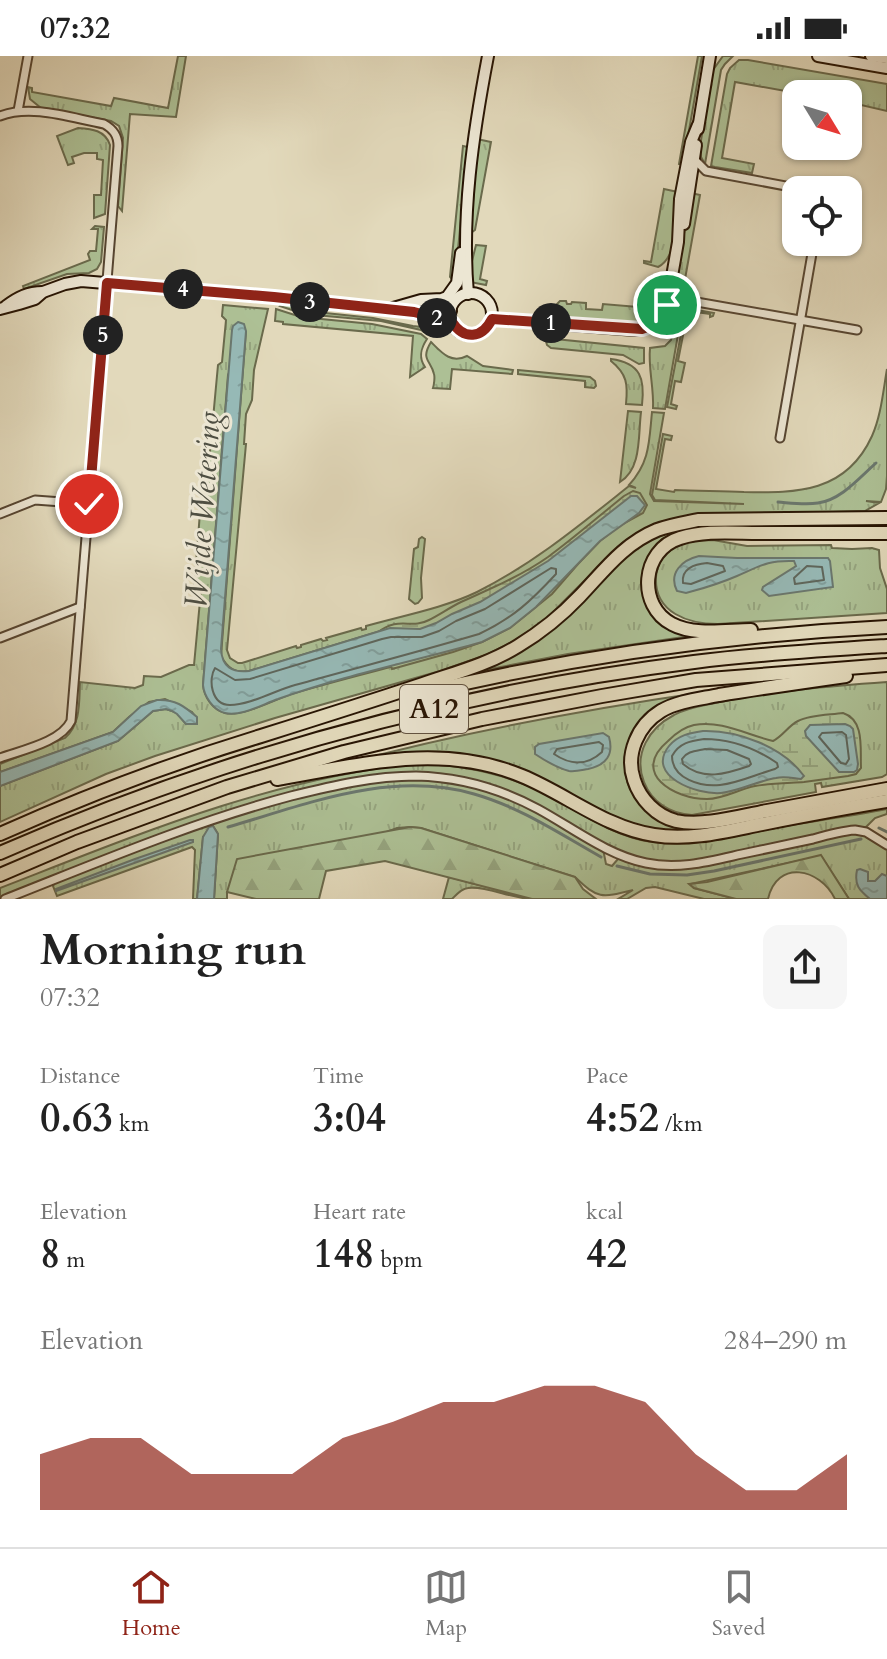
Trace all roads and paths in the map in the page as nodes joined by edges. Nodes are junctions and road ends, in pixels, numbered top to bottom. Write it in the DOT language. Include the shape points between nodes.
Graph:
graph roads {
  1 [pos="28,56"];
  2 [pos="488,56"];
  3 [pos="710,56"];
  4 [pos="818,56"];
  5 [pos="887,58"];
  6 [pos="864,59"];
  7 [pos="887,68"];
  8 [pos="18,111"];
  9 [pos="0,116"];
  10 [pos="698,125"];
  11 [pos="694,159"];
  12 [pos="706,171"];
  13 [pos="692,178"];
  14 [pos="782,185"];
  15 [pos="467,223"];
  16 [pos="678,242"];
  17 [pos="812,256"];
  18 [pos="107,283"];
  19 [pos="468,294"];
  20 [pos="668,297"];
  21 [pos="3,308"];
  22 [pos="387,310"];
  23 [pos="451,316"];
  24 [pos="492,319"];
  25 [pos="800,328"];
  26 [pos="857,330"];
  27 [pos="780,438"];
  28 [pos="89,504"];
  29 [pos="0,514"];
  30 [pos="887,518"];
  31 [pos="887,533"];
  32 [pos="80,607"];
  33 [pos="887,627"];
  34 [pos="850,629"];
  35 [pos="0,638"];
  36 [pos="887,646"];
  37 [pos="887,667"];
  38 [pos="324,717"];
  39 [pos="0,758"];
  40 [pos="227,787"];
  41 [pos="887,789"];
  42 [pos="887,801"];
  43 [pos="0,834"];
  44 [pos="887,845"];
  45 [pos="0,853"];
  46 [pos="0,875"];
  47 [pos="5,899"];
  1 -- 8 [label="street"];
  2 -- 15 [label="street"];
  3 -- 10 [label="street"];
  4 -- 6 [label="street"];
  5 -- 6 [label="street"];
  6 -- 7 [label="street"];
  8 -- 9 [label="street"];
  8 -- 18 [label="street" via="104,124 116,135"];
  10 -- 11 [label="street"];
  10 -- 16 [label="street" via="680,199"];
  11 -- 12 [label="street"];
  11 -- 13 [label="street"];
  12 -- 13 [label="street"];
  12 -- 14 [label="street"];
  13 -- 16 [label="street"];
  15 -- 19 [label="street"];
  15 -- 22 [label="street" via="452,293"];
  16 -- 20 [label="street"];
  17 -- 25 [label="street"];
  18 -- 21 [label="street" via="74,282"];
  18 -- 22 [label="street"];
  18 -- 28 [label="street"];
  19 -- 23 [label="street" via="455,301"];
  19 -- 24 [label="street" via="484,298"];
  20 -- 24 [label="street" via="661,318 635,330"];
  20 -- 25 [label="street"];
  22 -- 23 [label="street" via="428,309"];
  23 -- 24 [label="street" via="462,333 473,335 484,331"];
  25 -- 26 [label="street"];
  25 -- 27 [label="street"];
  28 -- 29 [label="street" via="35,500"];
  28 -- 32 [label="street"];
  30 -- 38 [label="highway, A12" via="675,524 633,543 559,617 511,650"];
  31 -- 34 [label="highway, A12" via="707,533 677,538 660,550 650,567 648,589 655,608 681,628"];
  32 -- 35 [label="street"];
  32 -- 39 [label="street" via="67,729"];
  33 -- 34 [label="highway, A12"];
  34 -- 38 [label="highway, A12" via="715,641 555,666"];
  36 -- 45 [label="highway, A12" via="695,662 437,708 335,733 162,789"];
  37 -- 40 [label="highway, A12" via="696,680 533,708 344,752"];
  37 -- 41 [label="highway, A12" via="671,707 642,728 631,763 643,799 661,814 685,822"];
  38 -- 43 [label="highway, A12" via="178,762"];
  40 -- 42 [label="highway, A12" via="383,760 441,757 496,767 620,826 677,837"];
  40 -- 46 [label="highway, A12"];
  44 -- 47 [label="street" via="866,832 848,830 707,862 646,863 615,853 499,792 440,778 391,777 325,787 252,807"];
}
